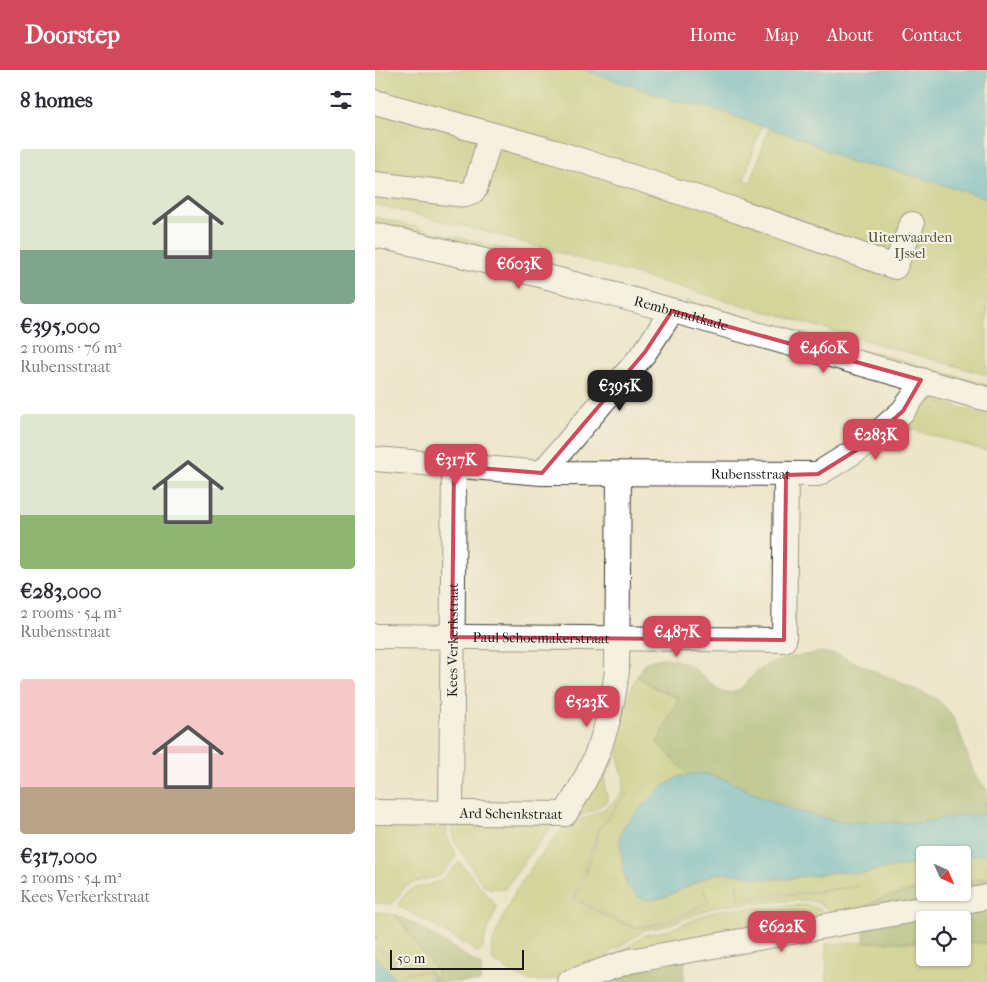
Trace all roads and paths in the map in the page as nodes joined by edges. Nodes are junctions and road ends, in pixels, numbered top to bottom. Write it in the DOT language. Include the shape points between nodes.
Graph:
graph roads {
  1 [pos="375,102"];
  2 [pos="491,135"];
  3 [pos="375,184"];
  4 [pos="911,224"];
  5 [pos="375,235"];
  6 [pos="672,311"];
  7 [pos="921,380"];
  8 [pos="987,399"];
  9 [pos="375,459"];
  10 [pos="454,466"];
  11 [pos="542,473"];
  12 [pos="619,474"];
  13 [pos="786,475"];
  14 [pos="375,636"];
  15 [pos="452,636"];
  16 [pos="618,638"];
  17 [pos="375,812"];
  18 [pos="451,812"];
  19 [pos="987,897"];
  20 [pos="569,982"];
  1 -- 2 [label="street"];
  2 -- 3 [label="street" via="471,193"];
  2 -- 4 [label="street" via="555,152 738,211 895,267"];
  5 -- 6 [label="street, Rembrandtkade"];
  6 -- 7 [label="street, Rembrandtkade"];
  6 -- 11 [label="street" via="645,352"];
  7 -- 8 [label="street, Rembrandtkade"];
  7 -- 13 [label="street, Rubensstraat" via="903,411 863,446 818,474"];
  9 -- 10 [label="street, Rubensstraat"];
  10 -- 11 [label="street, Rubensstraat"];
  10 -- 15 [label="street, Kees Verkerkstraat"];
  11 -- 12 [label="street, Rubensstraat"];
  12 -- 13 [label="street, Rubensstraat"];
  12 -- 16 [label="street, Ard Schenkstraat"];
  13 -- 16 [label="street, Paul Schoemakerstraat" via="784,640"];
  14 -- 15 [label="street, Paul Schoemakerstraat"];
  15 -- 16 [label="street, Paul Schoemakerstraat"];
  15 -- 18 [label="street, Kees Verkerkstraat"];
  16 -- 18 [label="street, Ard Schenkstraat" via="613,702 605,734 593,767 565,814"];
  17 -- 18 [label="street, Ard Schenkstraat"];
  19 -- 20 [label="street" via="630,961"];
}
